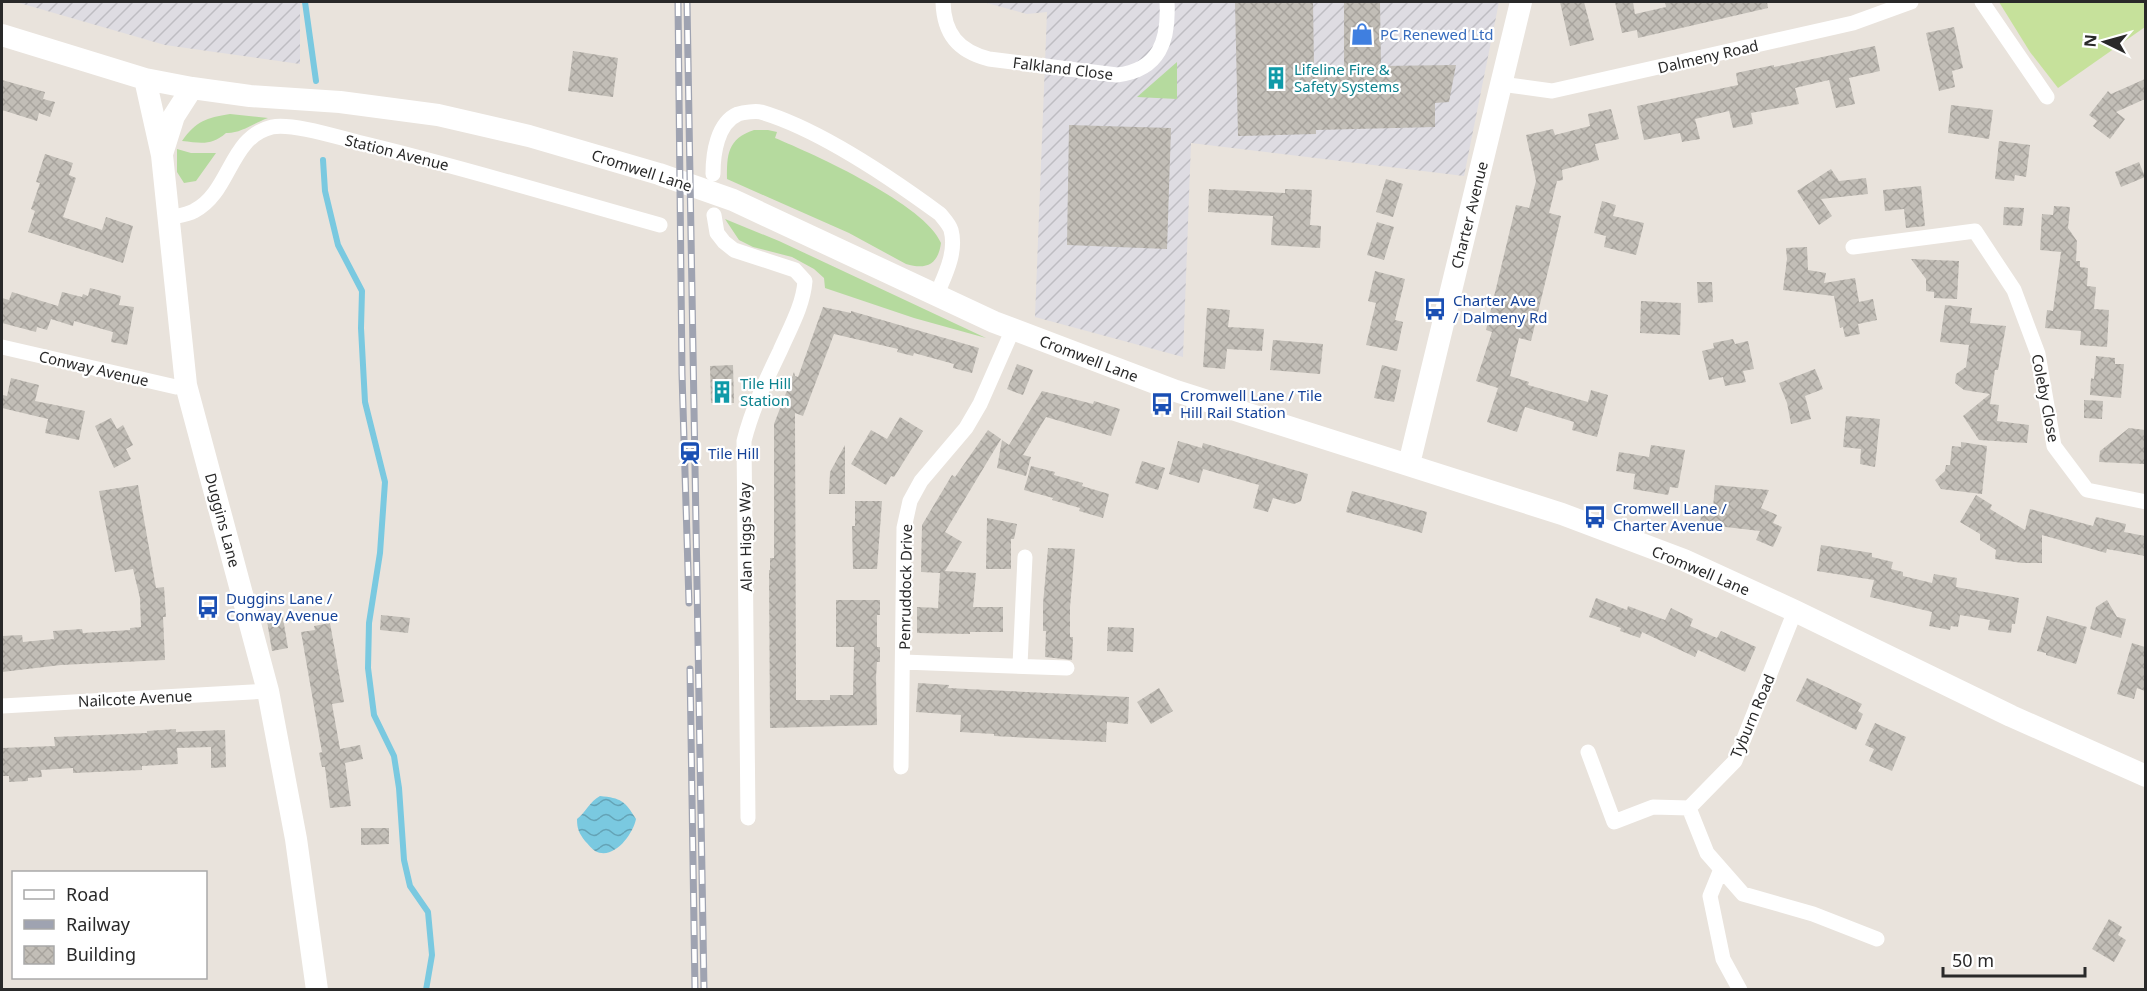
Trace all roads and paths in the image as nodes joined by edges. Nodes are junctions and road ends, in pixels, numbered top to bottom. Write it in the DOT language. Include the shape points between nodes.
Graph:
graph roads {
  1 [pos="943,2"];
  2 [pos="1167,2"];
  3 [pos="1521,2"];
  4 [pos="1911,2"];
  5 [pos="1982,2"];
  6 [pos="2,35"];
  7 [pos="145,79"];
  8 [pos="1501,84"];
  9 [pos="192,88"];
  10 [pos="2047,97"];
  11 [pos="162,155"];
  12 [pos="713,174"];
  13 [pos="714,215"];
  14 [pos="168,218"];
  15 [pos="660,225"];
  16 [pos="1853,247"];
  17 [pos="937,294"];
  18 [pos="1013,329"];
  19 [pos="2,347"];
  20 [pos="186,385"];
  21 [pos="1409,464"];
  22 [pos="2145,502"];
  23 [pos="1025,557"];
  24 [pos="1795,611"];
  25 [pos="903,662"];
  26 [pos="1020,665"];
  27 [pos="1067,668"];
  28 [pos="268,691"];
  29 [pos="2,706"];
  30 [pos="1588,752"];
  31 [pos="901,766"];
  32 [pos="2145,776"];
  33 [pos="1689,808"];
  34 [pos="748,818"];
  35 [pos="1721,869"];
  36 [pos="1876,939"];
  37 [pos="317,990"];
  38 [pos="1740,990"];
  1 -- 2 [label="street, Falkland Close" via="948,28 970,52 989,59 1117,75 1146,66 1159,51 1167,25"];
  3 -- 8 [label="street, Charter Avenue"];
  4 -- 8 [label="street, Dalmeny Road" via="1853,23 1552,91"];
  5 -- 10 [label="street"];
  6 -- 7 [label="street"];
  7 -- 9 [label="street"];
  7 -- 11 [label="street, Duggins Lane"];
  8 -- 21 [label="street, Charter Avenue"];
  9 -- 11 [label="street, Duggins Lane" via="174,116"];
  9 -- 17 [label="street, Cromwell Lane" via="428,114 594,154 733,200"];
  11 -- 14 [label="street, Duggins Lane"];
  12 -- 17 [label="street" via="715,143 738,114 758,111 806,130 940,214 950,229 952,250"];
  13 -- 34 [label="street, Alan Higgs Way" via="717,232 734,250 795,270 805,281 798,311 758,395 744,441"];
  14 -- 15 [label="street, Station Avenue" via="194,212 212,198 242,146 273,127 304,129 418,156"];
  14 -- 20 [label="street, Duggins Lane"];
  16 -- 22 [label="street, Coleby Close" via="1975,231 2014,290 2038,354 2054,446 2087,490"];
  17 -- 18 [label="street, Cromwell Lane"];
  18 -- 21 [label="street, Cromwell Lane" via="1176,391"];
  18 -- 25 [label="street, Penruddock Drive" via="971,420 921,481 910,501 904,528"];
  19 -- 20 [label="street, Conway Avenue" via="176,387"];
  20 -- 28 [label="street, Duggins Lane"];
  21 -- 24 [label="street, Cromwell Lane" via="1562,513 1684,560"];
  23 -- 26 [label="street"];
  24 -- 32 [label="street, Cromwell Lane"];
  24 -- 33 [label="street, Tyburn Road" via="1735,761"];
  25 -- 26 [label="street"];
  25 -- 31 [label="street, Penruddock Drive"];
  26 -- 27 [label="street"];
  28 -- 29 [label="street, Nailcote Avenue"];
  28 -- 37 [label="street, Duggins Lane" via="296,839"];
  30 -- 33 [label="street" via="1614,822 1653,807"];
  33 -- 35 [label="street" via="1707,853"];
  35 -- 36 [label="street" via="1743,894 1813,914"];
  35 -- 38 [label="street" via="1710,896 1723,958"];
}
